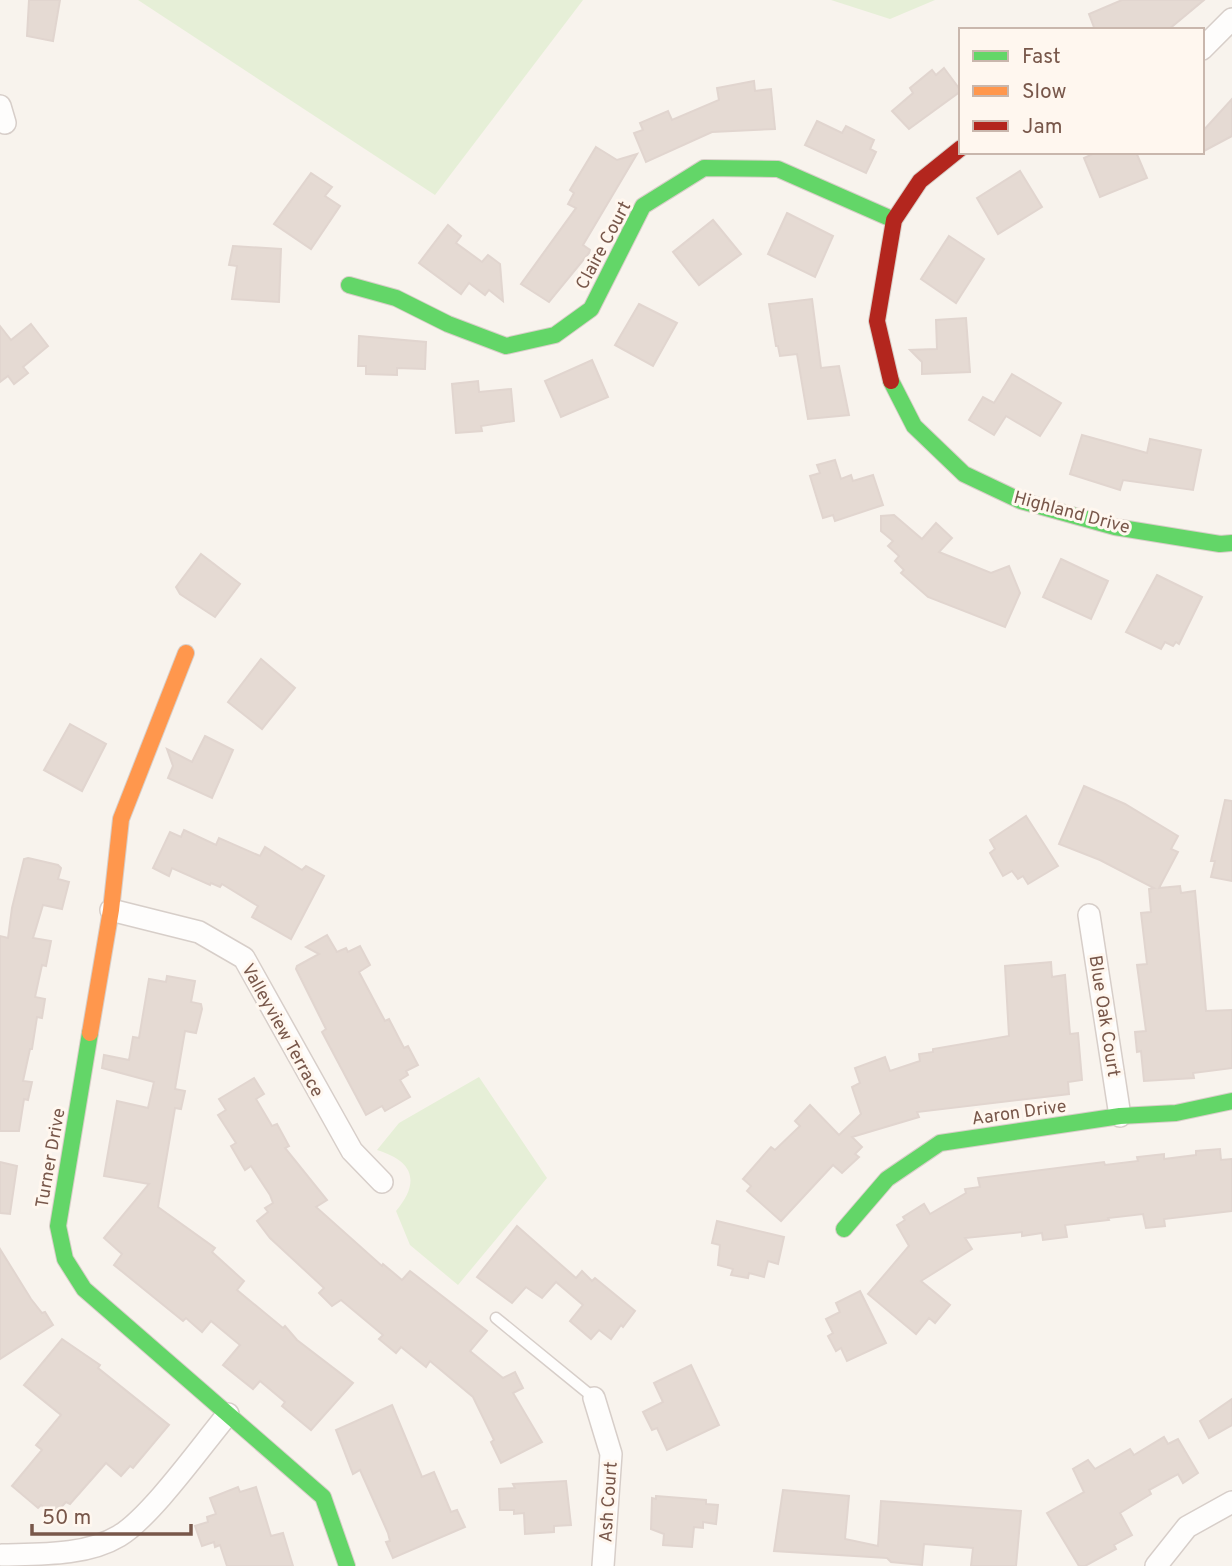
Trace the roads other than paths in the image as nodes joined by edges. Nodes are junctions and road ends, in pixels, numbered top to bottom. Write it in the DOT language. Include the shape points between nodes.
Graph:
graph roads {
  1 [pos="1232,19"];
  2 [pos="1204,47"];
  3 [pos="959,150"];
  4 [pos="894,219"];
  5 [pos="349,285"];
  6 [pos="1232,543"];
  7 [pos="186,653"];
  8 [pos="111,910"];
  9 [pos="1089,915"];
  10 [pos="1232,1101"];
  11 [pos="1121,1116"];
  12 [pos="382,1182"];
  13 [pos="844,1229"];
  14 [pos="496,1318"];
  15 [pos="594,1398"];
  16 [pos="228,1414"];
  17 [pos="1232,1502"];
  18 [pos="2,1555"];
  19 [pos="347,1566"];
  20 [pos="603,1566"];
  21 [pos="1156,1566"];
  1 -- 2 [label="street"];
  3 -- 4 [label="street, Highland Drive" via="920,181"];
  4 -- 5 [label="street, Claire Court" via="778,169 704,168 643,206 591,309 555,335 506,346 396,298"];
  4 -- 6 [label="street, Highland Drive" via="877,321 887,374 924,436 964,474 1021,501 1115,527"];
  7 -- 8 [label="street, Turner Drive" via="121,820"];
  8 -- 12 [label="street, Valleyview Terrace" via="199,932 244,958 352,1151"];
  8 -- 16 [label="street, Turner Drive" via="58,1226 65,1259 85,1289"];
  9 -- 11 [label="street, Blue Oak Court"];
  10 -- 11 [label="street, Aaron Drive" via="1175,1113"];
  11 -- 13 [label="street, Aaron Drive" via="940,1143 887,1179"];
  14 -- 15 [label="lane"];
  15 -- 20 [label="street, Ash Court" via="611,1454"];
  16 -- 18 [label="street" via="147,1510 119,1536 59,1553"];
  16 -- 19 [label="street, Turner Drive" via="323,1497"];
  17 -- 21 [label="street" via="1187,1527"];
}
